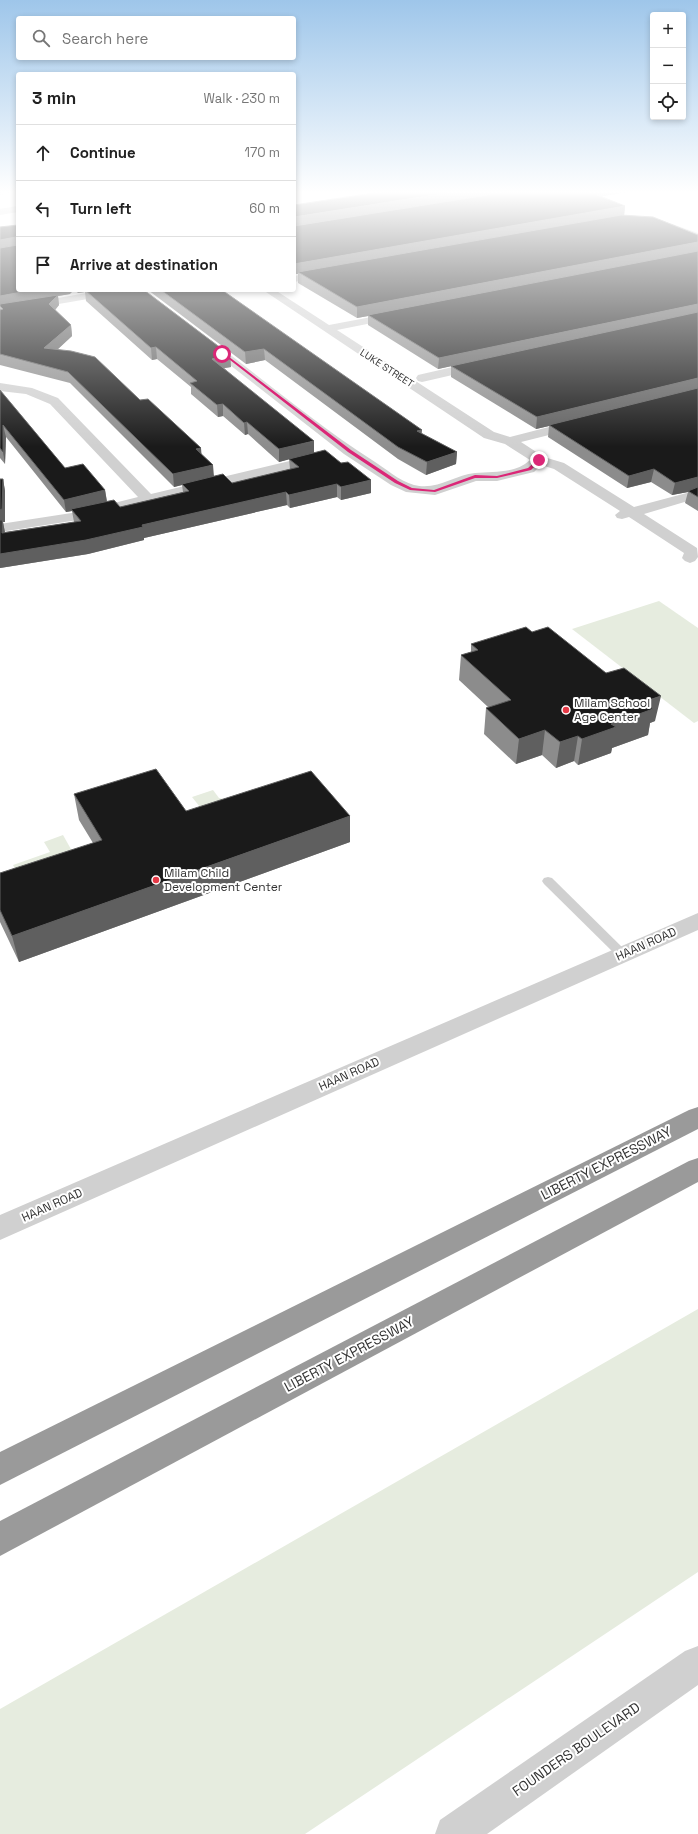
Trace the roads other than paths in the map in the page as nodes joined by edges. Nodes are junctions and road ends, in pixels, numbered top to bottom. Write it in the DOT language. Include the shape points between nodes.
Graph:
graph roads {
  1 [pos="308,277"];
  2 [pos="296,279"];
  3 [pos="111,292"];
  4 [pos="271,292"];
  5 [pos="289,292"];
  6 [pos="0,311"];
  7 [pos="409,313"];
  8 [pos="341,326"];
  9 [pos="327,329"];
  10 [pos="199,335"];
  11 [pos="493,362"];
  12 [pos="422,378"];
  13 [pos="0,387"];
  14 [pos="585,422"];
  15 [pos="510,440"];
  16 [pos="349,451"];
  17 [pos="539,460"];
  18 [pos="698,494"];
  19 [pos="148,499"];
  20 [pos="630,519"];
  21 [pos="0,528"];
  22 [pos="672,556"];
  23 [pos="694,561"];
  24 [pos="548,881"];
  25 [pos="698,921"];
  26 [pos="622,954"];
  27 [pos="698,1117"];
  28 [pos="698,1170"];
  29 [pos="0,1228"];
  30 [pos="0,1469"];
  31 [pos="0,1539"];
  32 [pos="698,1664"];
  33 [pos="454,1834"];
  1 -- 2 [label="street"];
  3 -- 6 [label="street"];
  4 -- 9 [label="street, LUKE STREET"];
  5 -- 8 [label="street, LUKE STREET"];
  7 -- 8 [label="street"];
  8 -- 9 [label="street"];
  8 -- 12 [label="street, LUKE STREET"];
  9 -- 15 [label="street, LUKE STREET" via="489,435"];
  10 -- 16 [label="street"];
  11 -- 12 [label="street"];
  12 -- 15 [label="street, LUKE STREET" via="504,431"];
  13 -- 19 [label="street" via="28,390 54,402"];
  14 -- 15 [label="street"];
  15 -- 17 [label="street, LUKE STREET"];
  16 -- 17 [label="street" via="411,489 435,491 475,477 497,477 529,469"];
  16 -- 19 [label="street"];
  17 -- 20 [label="street, LUKE STREET" via="559,466"];
  17 -- 20 [label="street, LUKE STREET" via="544,470 614,518"];
  18 -- 20 [label="street"];
  19 -- 21 [label="street" via="78,516"];
  20 -- 23 [label="street, LUKE STREET" via="692,551"];
  22 -- 23 [label="street, LUKE STREET"];
  24 -- 26 [label="lane"];
  25 -- 26 [label="street, HAAN ROAD"];
  26 -- 29 [label="street, HAAN ROAD"];
  27 -- 30 [label="highway, LIBERTY EXPRESSWAY"];
  28 -- 31 [label="highway, LIBERTY EXPRESSWAY"];
  32 -- 33 [label="street, FOUNDERS BOULEVARD"];
}
